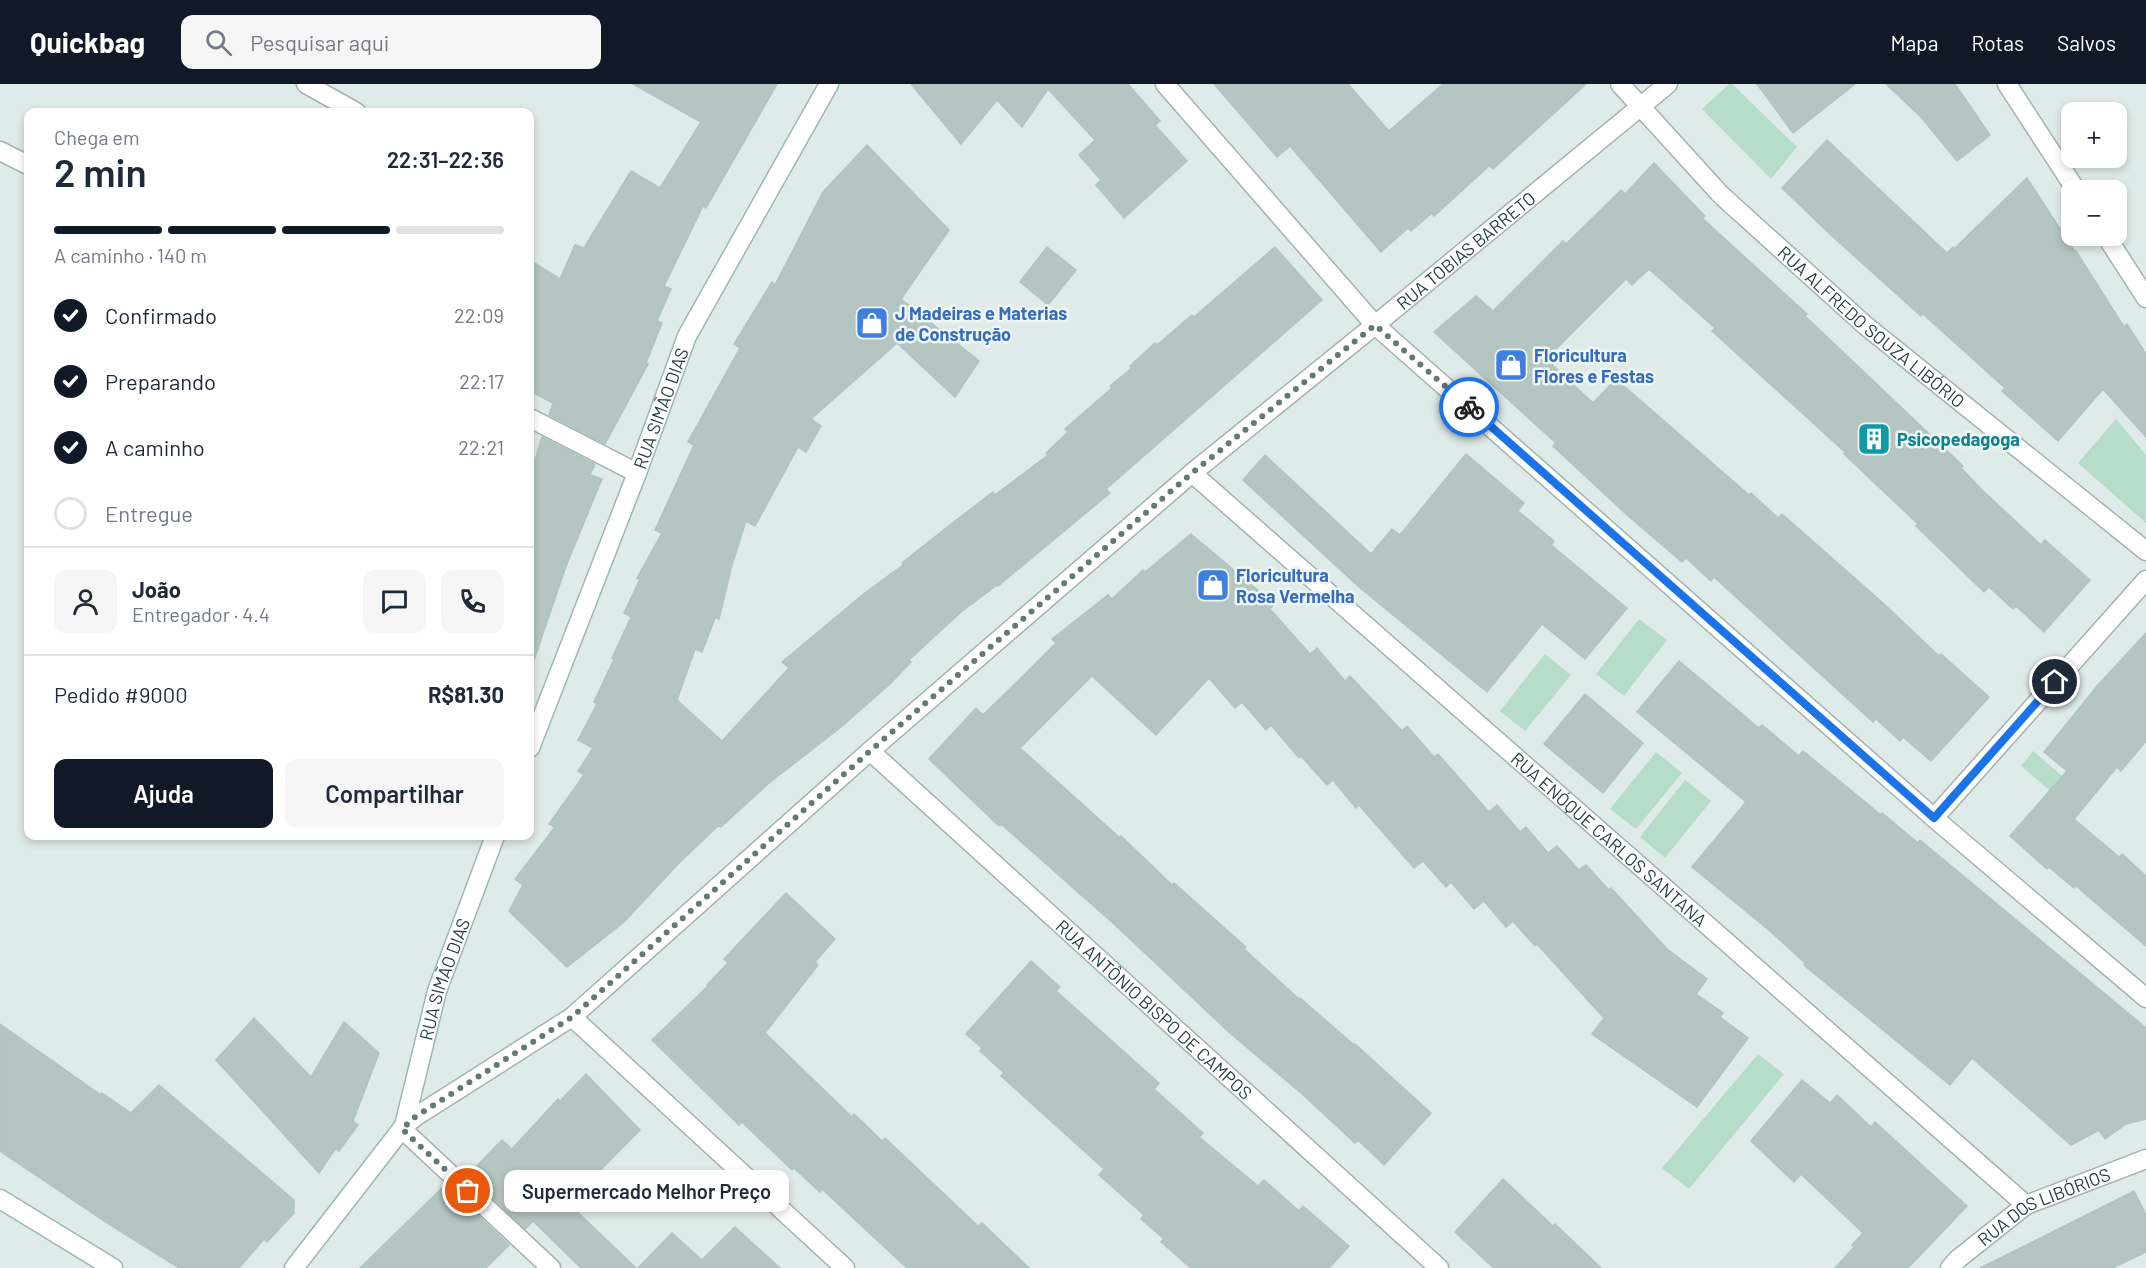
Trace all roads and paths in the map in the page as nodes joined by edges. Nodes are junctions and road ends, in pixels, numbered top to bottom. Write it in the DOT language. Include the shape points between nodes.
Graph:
graph roads {
  1 [pos="306,84"];
  2 [pos="830,84"];
  3 [pos="1165,84"];
  4 [pos="1620,84"];
  5 [pos="1668,84"];
  6 [pos="2007,84"];
  7 [pos="1640,106"];
  8 [pos="349,108"];
  9 [pos="0,151"];
  10 [pos="24,163"];
  11 [pos="2069,180"];
  12 [pos="2112,246"];
  13 [pos="2146,298"];
  14 [pos="1375,325"];
  15 [pos="534,420"];
  16 [pos="637,472"];
  17 [pos="1192,473"];
  18 [pos="2146,551"];
  19 [pos="2146,580"];
  20 [pos="534,738"];
  21 [pos="870,751"];
  22 [pos="1934,818"];
  23 [pos="494,840"];
  24 [pos="2146,998"];
  25 [pos="572,1017"];
  26 [pos="403,1128"];
  27 [pos="2146,1158"];
  28 [pos="0,1199"];
  29 [pos="2026,1205"];
  30 [pos="113,1268"];
  31 [pos="294,1268"];
  32 [pos="551,1268"];
  33 [pos="844,1268"];
  34 [pos="1438,1268"];
  35 [pos="1950,1268"];
  1 -- 8 [label="street"];
  2 -- 16 [label="street, RUA SIMÃO DIAS" via="687,336"];
  3 -- 14 [label="street"];
  4 -- 7 [label="street, RUA ALFREDO SOUZA LIBÓRIO"];
  5 -- 7 [label="street, RUA TOBIAS BARRETO"];
  6 -- 11 [label="street"];
  7 -- 14 [label="street, RUA TOBIAS BARRETO"];
  7 -- 18 [label="street, RUA ALFREDO SOUZA LIBÓRIO" via="1721,195 1866,326"];
  9 -- 10 [label="street"];
  12 -- 13 [label="street"];
  14 -- 17 [label="street, RUA TOBIAS BARRETO"];
  14 -- 22 [label="street"];
  15 -- 16 [label="street"];
  16 -- 20 [label="street, RUA SIMÃO DIAS"];
  17 -- 21 [label="street, RUA TOBIAS BARRETO"];
  17 -- 29 [label="street, RUA ENÓQUE CARLOS SANTANA"];
  19 -- 22 [label="street"];
  21 -- 25 [label="street, RUA TOBIAS BARRETO"];
  21 -- 34 [label="street, RUA ANTÔNIO BISPO DE CAMPOS"];
  22 -- 24 [label="street"];
  23 -- 26 [label="street, RUA SIMÃO DIAS" via="437,991"];
  25 -- 26 [label="street, RUA TOBIAS BARRETO"];
  25 -- 33 [label="street"];
  26 -- 31 [label="street, RUA TOBIAS BARRETO"];
  26 -- 32 [label="street"];
  27 -- 29 [label="street, RUA DOS LIBÓRIOS"];
  28 -- 30 [label="street"];
  29 -- 35 [label="street, RUA DOS LIBÓRIOS"];
}
